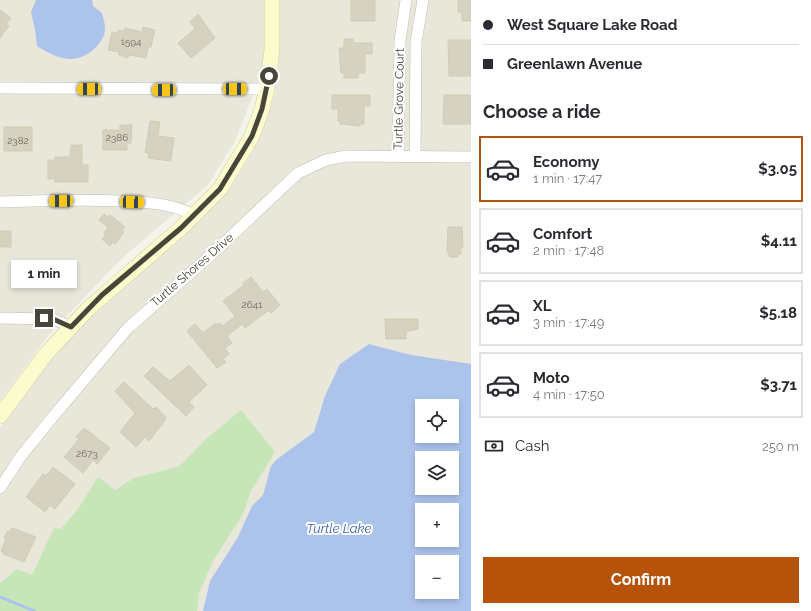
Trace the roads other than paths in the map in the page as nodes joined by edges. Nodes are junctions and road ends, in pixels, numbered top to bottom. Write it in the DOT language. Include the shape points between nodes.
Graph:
graph roads {
  1 [pos="272,0"];
  2 [pos="406,0"];
  3 [pos="423,0"];
  4 [pos="400,41"];
  5 [pos="416,42"];
  6 [pos="0,88"];
  7 [pos="267,89"];
  8 [pos="398,156"];
  9 [pos="416,156"];
  10 [pos="471,157"];
  11 [pos="0,202"];
  12 [pos="194,215"];
  13 [pos="0,318"];
  14 [pos="71,327"];
  15 [pos="0,416"];
  16 [pos="0,488"];
  1 -- 7 [label="street" via="272,49"];
  2 -- 4 [label="street, Turtle Grove Court"];
  3 -- 5 [label="street, Turtle Grove Court"];
  4 -- 5 [label="street, Turtle Grove Court"];
  4 -- 8 [label="street, Turtle Grove Court"];
  5 -- 9 [label="street, Turtle Grove Court"];
  6 -- 7 [label="street"];
  7 -- 12 [label="street" via="252,136 220,189"];
  8 -- 9 [label="street, Turtle Shores Drive"];
  8 -- 16 [label="street, Turtle Shores Drive" via="336,157 316,163 298,173 128,328 21,456"];
  9 -- 10 [label="street, Turtle Shores Drive"];
  11 -- 12 [label="street" via="92,200 158,203 181,208"];
  12 -- 14 [label="street" via="102,295"];
  13 -- 14 [label="street" via="53,319"];
  14 -- 15 [label="street" via="45,355"];
}
